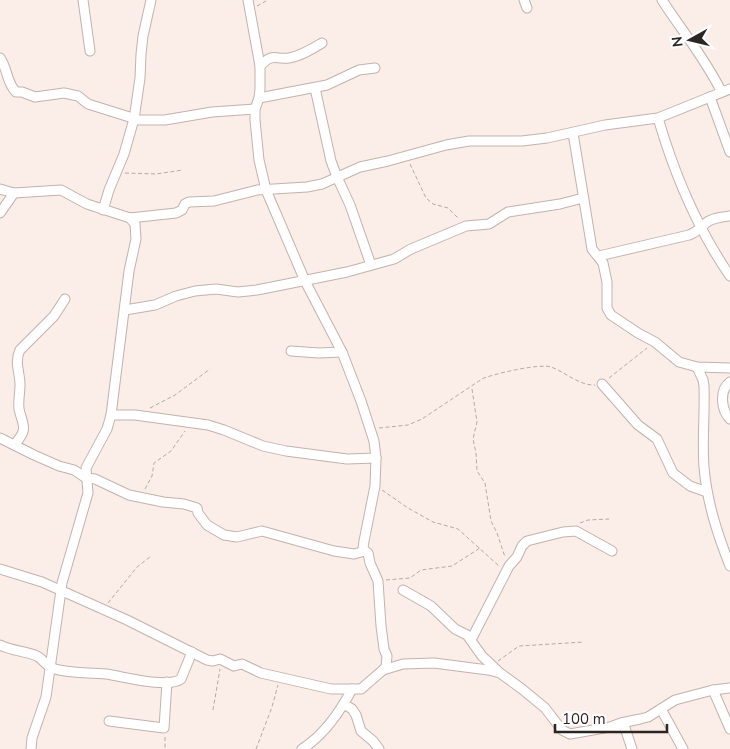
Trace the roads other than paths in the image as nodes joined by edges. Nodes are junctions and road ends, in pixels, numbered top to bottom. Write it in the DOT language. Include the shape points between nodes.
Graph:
graph roads {
  1 [pos="83,0"];
  2 [pos="151,0"];
  3 [pos="662,0"];
  4 [pos="249,4"];
  5 [pos="322,43"];
  6 [pos="90,52"];
  7 [pos="0,58"];
  8 [pos="260,66"];
  9 [pos="375,68"];
  10 [pos="315,88"];
  11 [pos="726,90"];
  12 [pos="710,97"];
  13 [pos="259,98"];
  14 [pos="255,109"];
  15 [pos="658,118"];
  16 [pos="134,119"];
  17 [pos="573,133"];
  18 [pos="730,152"];
  19 [pos="337,177"];
  20 [pos="0,190"];
  21 [pos="266,190"];
  22 [pos="14,193"];
  23 [pos="583,198"];
  24 [pos="102,210"];
  25 [pos="0,214"];
  26 [pos="730,216"];
  27 [pos="130,218"];
  28 [pos="701,229"];
  29 [pos="599,256"];
  30 [pos="371,265"];
  31 [pos="730,276"];
  32 [pos="305,281"];
  33 [pos="65,299"];
  34 [pos="125,310"];
  35 [pos="291,351"];
  36 [pos="342,352"];
  37 [pos="697,366"];
  38 [pos="730,368"];
  39 [pos="730,382"];
  40 [pos="602,384"];
  41 [pos="111,415"];
  42 [pos="730,419"];
  43 [pos="0,438"];
  44 [pos="14,445"];
  45 [pos="376,458"];
  46 [pos="86,478"];
  47 [pos="707,492"];
  48 [pos="365,551"];
  49 [pos="612,551"];
  50 [pos="730,566"];
  51 [pos="0,569"];
  52 [pos="404,590"];
  53 [pos="61,592"];
  54 [pos="471,640"];
  55 [pos="0,645"];
  56 [pos="192,652"];
  57 [pos="49,667"];
  58 [pos="384,670"];
  59 [pos="500,673"];
  60 [pos="167,682"];
  61 [pos="730,688"];
  62 [pos="352,689"];
  63 [pos="713,690"];
  64 [pos="344,704"];
  65 [pos="661,709"];
  66 [pos="109,721"];
  67 [pos="610,727"];
  68 [pos="730,729"];
  69 [pos="31,749"];
  70 [pos="302,749"];
  71 [pos="379,749"];
  72 [pos="632,749"];
  73 [pos="683,749"];
  1 -- 6 [label="street"];
  2 -- 16 [label="street" via="140,54"];
  3 -- 11 [label="street"];
  4 -- 8 [label="street"];
  5 -- 8 [label="street" via="288,58 275,56"];
  7 -- 16 [label="street" via="9,84 16,92 35,97 64,93 78,96 88,104"];
  8 -- 13 [label="street"];
  9 -- 10 [label="street" via="359,70"];
  10 -- 13 [label="street"];
  10 -- 19 [label="street"];
  11 -- 12 [label="street"];
  12 -- 15 [label="street"];
  12 -- 18 [label="street"];
  13 -- 14 [label="street"];
  14 -- 16 [label="street" via="165,120"];
  14 -- 21 [label="street" via="259,160"];
  15 -- 17 [label="street"];
  15 -- 28 [label="street" via="679,180"];
  16 -- 24 [label="street"];
  17 -- 19 [label="street" via="547,138 446,145 360,167"];
  17 -- 23 [label="street"];
  19 -- 21 [label="street" via="307,187"];
  19 -- 30 [label="street"];
  20 -- 22 [label="street"];
  21 -- 27 [label="street" via="214,201 189,202 176,213"];
  21 -- 32 [label="street"];
  22 -- 24 [label="street" via="62,190"];
  22 -- 25 [label="street"];
  23 -- 29 [label="street" via="592,249"];
  23 -- 30 [label="street" via="508,212 489,224 466,226"];
  24 -- 27 [label="street"];
  26 -- 28 [label="street" via="711,220"];
  27 -- 34 [label="street" via="135,224 136,239"];
  28 -- 29 [label="street" via="672,240"];
  28 -- 31 [label="street"];
  29 -- 37 [label="street" via="606,282 607,308 612,315 655,342 679,362"];
  30 -- 32 [label="street"];
  32 -- 34 [label="street" via="238,292 195,291 155,305"];
  32 -- 36 [label="street"];
  33 -- 44 [label="street" via="54,316 17,355 19,409 24,427"];
  34 -- 41 [label="street"];
  35 -- 36 [label="street"];
  36 -- 45 [label="street" via="370,428"];
  37 -- 38 [label="street"];
  37 -- 47 [label="street" via="704,386"];
  39 -- 42 [label="street" via="724,389 723,402"];
  40 -- 47 [label="street" via="638,425 656,439 672,473 690,486"];
  41 -- 45 [label="street" via="192,422 286,451 347,459"];
  41 -- 46 [label="street" via="107,429 87,463"];
  43 -- 44 [label="street"];
  44 -- 46 [label="street"];
  45 -- 48 [label="street"];
  46 -- 48 [label="street" via="140,498 197,508 202,520 224,535 237,537 262,531 340,552 354,554"];
  46 -- 53 [label="street" via="88,494"];
  47 -- 50 [label="street"];
  48 -- 58 [label="street" via="370,556 378,581 387,656"];
  49 -- 54 [label="street" via="576,531 527,542 508,570"];
  51 -- 53 [label="street" via="42,582"];
  52 -- 54 [label="street" via="431,606"];
  53 -- 56 [label="street"];
  53 -- 57 [label="street"];
  54 -- 59 [label="street"];
  55 -- 57 [label="street" via="11,651 36,656"];
  56 -- 60 [label="street" via="181,679"];
  56 -- 62 [label="street" via="208,660 242,664 253,670 331,689"];
  57 -- 60 [label="street" via="137,681"];
  57 -- 69 [label="street" via="46,697"];
  58 -- 59 [label="street" via="426,662"];
  58 -- 62 [label="street" via="362,689"];
  59 -- 67 [label="street" via="545,708 566,733"];
  60 -- 66 [label="street" via="164,728"];
  61 -- 63 [label="street"];
  62 -- 64 [label="street"];
  63 -- 65 [label="street" via="675,700"];
  63 -- 68 [label="street"];
  64 -- 70 [label="street" via="327,727"];
  64 -- 71 [label="street" via="352,709 361,731"];
  65 -- 67 [label="street" via="648,717"];
  65 -- 73 [label="street"];
  67 -- 72 [label="street" via="625,728"];
}
